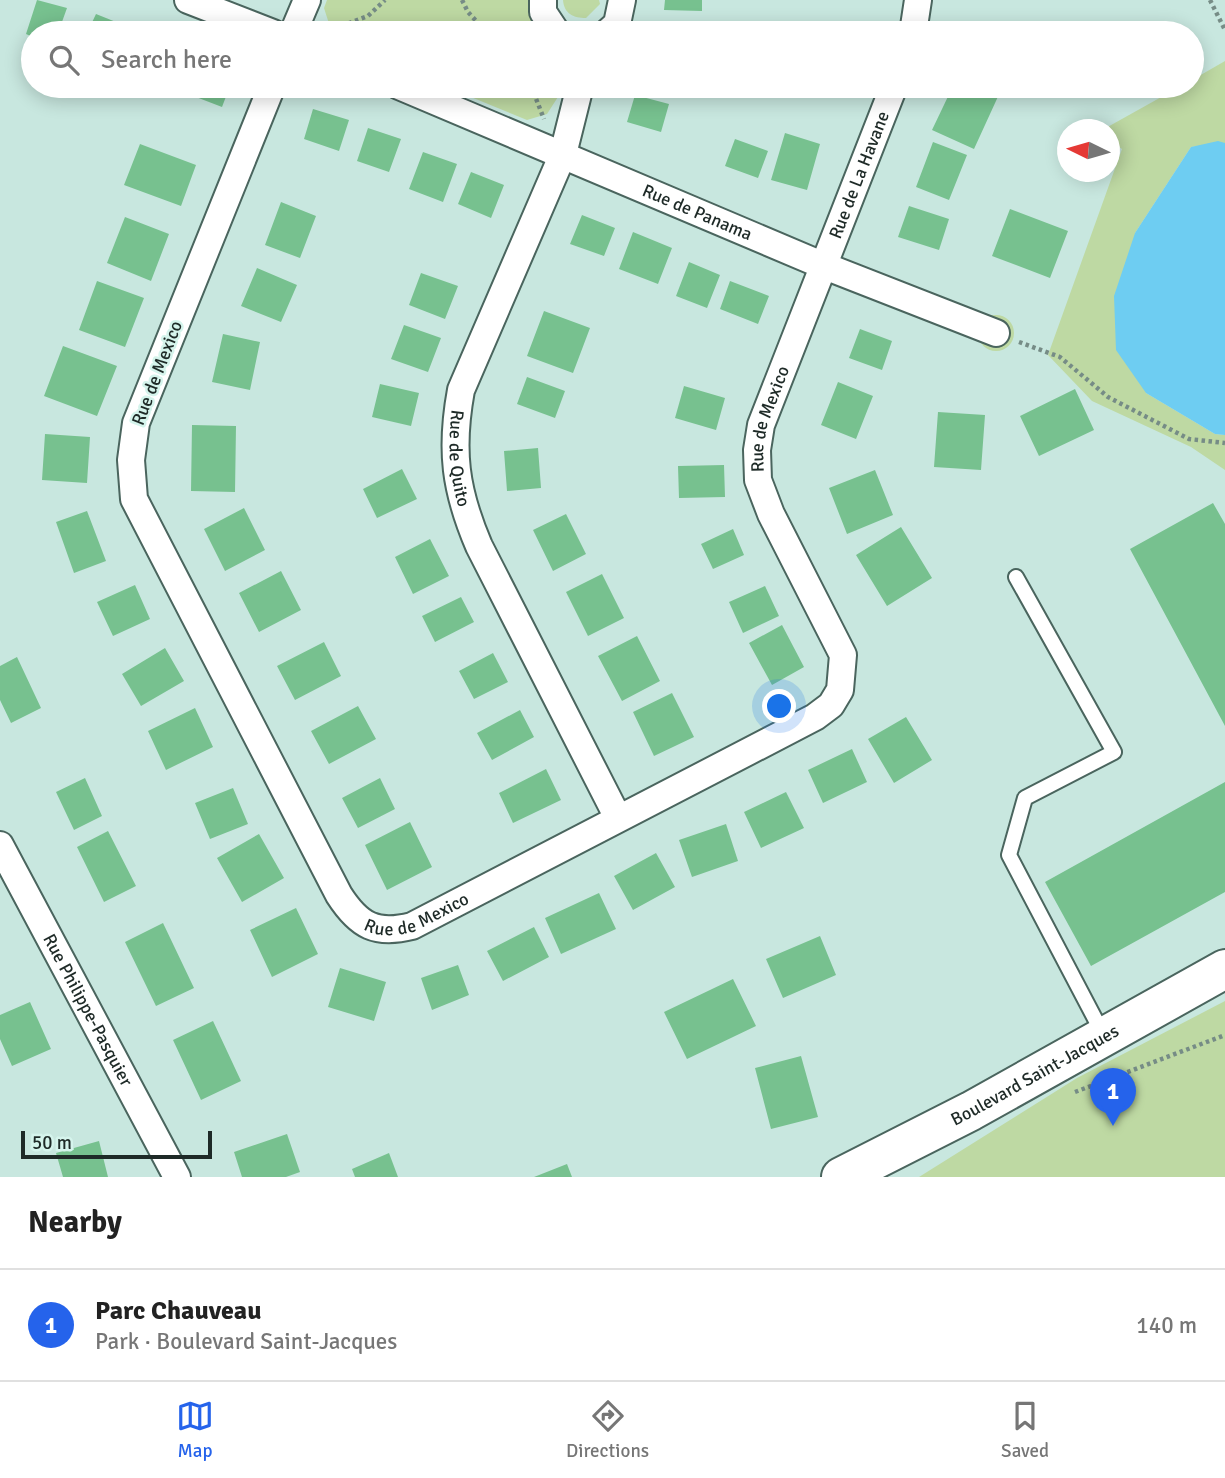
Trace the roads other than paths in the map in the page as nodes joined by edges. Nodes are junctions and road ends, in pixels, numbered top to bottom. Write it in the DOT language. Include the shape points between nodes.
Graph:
graph roads {
  1 [pos="188,0"];
  2 [pos="307,0"];
  3 [pos="542,0"];
  4 [pos="622,0"];
  5 [pos="918,0"];
  6 [pos="242,21"];
  7 [pos="298,21"];
  8 [pos="548,21"];
  9 [pos="618,21"];
  10 [pos="915,21"];
  11 [pos="267,98"];
  12 [pos="428,98"];
  13 [pos="577,98"];
  14 [pos="889,98"];
  15 [pos="563,154"];
  16 [pos="822,265"];
  17 [pos="996,333"];
  18 [pos="1016,577"];
  19 [pos="618,818"];
  20 [pos="0,845"];
  21 [pos="1225,969"];
  22 [pos="1103,1035"];
  23 [pos="177,1177"];
  24 [pos="841,1177"];
  1 -- 6 [label="street"];
  2 -- 7 [label="street"];
  3 -- 8 [label="street"];
  4 -- 9 [label="street"];
  5 -- 10 [label="street"];
  11 -- 19 [label="street, Rue de Mexico" via="136,423 131,460 134,499 141,515 352,915 371,927 391,931 412,926"];
  12 -- 15 [label="street, Rue de Panama"];
  13 -- 15 [label="street, Rue de Quito"];
  14 -- 16 [label="street, Rue de La Havane"];
  15 -- 16 [label="street, Rue de Panama"];
  15 -- 19 [label="street, Rue de Quito" via="461,390 454,430 456,473 479,546"];
  16 -- 17 [label="street, Rue de Panama"];
  16 -- 19 [label="street, Rue de Mexico" via="761,425 758,480 843,655 839,691 831,705 815,717"];
  18 -- 22 [label="lane" via="1114,752 1025,798 1009,855"];
  20 -- 23 [label="street, Rue Philippe-Pasquier"];
  21 -- 22 [label="street, Boulevard Saint-Jacques"];
  22 -- 24 [label="street, Boulevard Saint-Jacques" via="971,1111"];
}
